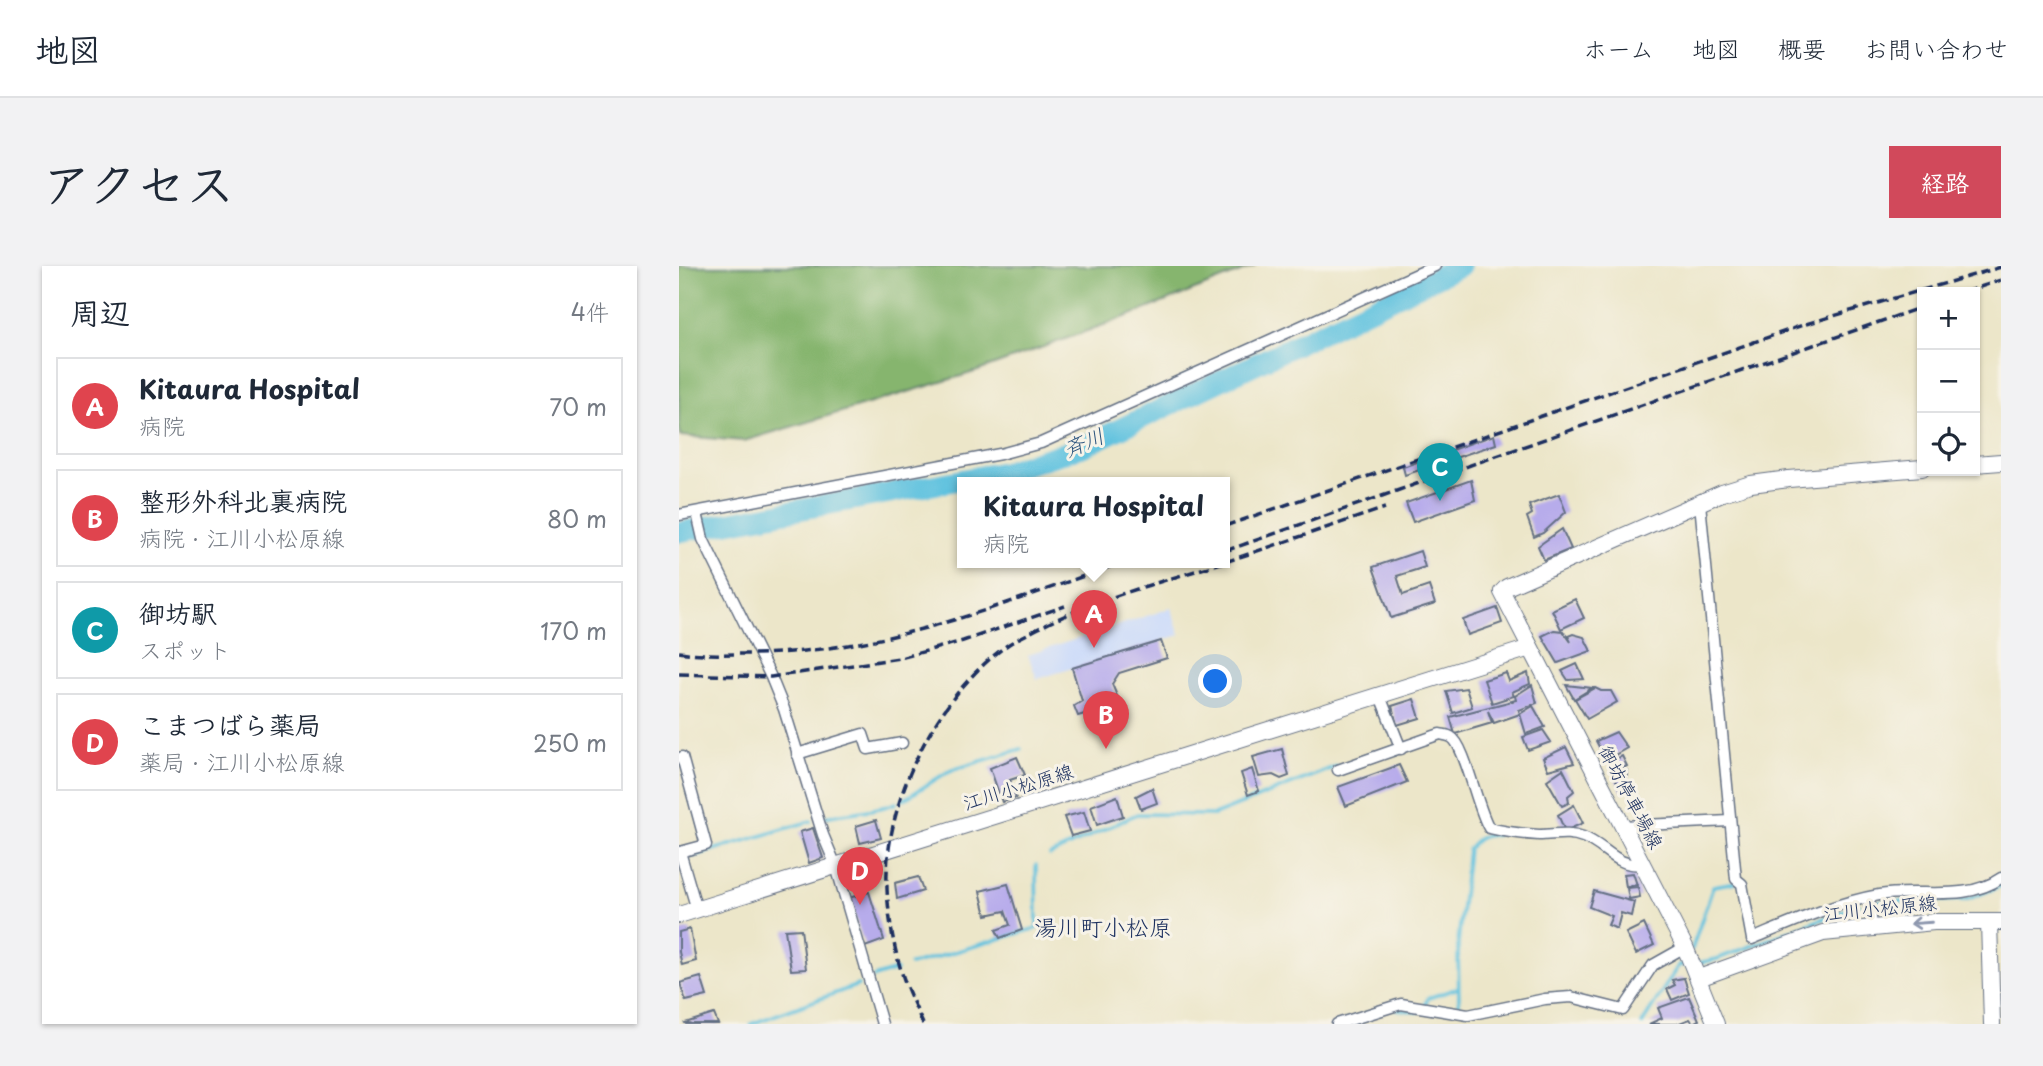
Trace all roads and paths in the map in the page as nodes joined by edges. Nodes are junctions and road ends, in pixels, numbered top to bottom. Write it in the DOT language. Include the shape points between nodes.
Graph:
graph roads {
  1 [pos="1435,266"];
  2 [pos="2001,462"];
  3 [pos="1980,464"];
  4 [pos="1917,468"];
  5 [pos="1700,503"];
  6 [pos="697,513"];
  7 [pos="679,515"];
  8 [pos="1530,648"];
  9 [pos="1380,696"];
  10 [pos="902,743"];
  11 [pos="1401,749"];
  12 [pos="797,754"];
  13 [pos="682,757"];
  14 [pos="1338,770"];
  15 [pos="1730,821"];
  16 [pos="1622,826"];
  17 [pos="1642,864"];
  18 [pos="836,866"];
  19 [pos="2001,878"];
  20 [pos="1868,899"];
  21 [pos="697,910"];
  22 [pos="679,915"];
  23 [pos="1995,922"];
  24 [pos="1872,926"];
  25 [pos="1685,947"];
  26 [pos="1699,978"];
  27 [pos="883,1024"];
  28 [pos="1337,1024"];
  29 [pos="1716,1024"];
  30 [pos="1992,1024"];
  1 -- 6 [label="street" via="1041,443"];
  2 -- 3 [label="main road"];
  4 -- 5 [label="main road" via="1751,484"];
  5 -- 8 [label="main road, 御坊停車場線" via="1507,587 1502,592"];
  5 -- 15 [label="street"];
  6 -- 7 [label="street"];
  6 -- 12 [label="street" via="703,539 771,677"];
  8 -- 9 [label="main road, 江川小松原線"];
  8 -- 16 [label="main road, 御坊停車場線"];
  9 -- 11 [label="street"];
  9 -- 18 [label="main road, 江川小松原線"];
  10 -- 12 [label="street" via="868,749 863,734"];
  11 -- 14 [label="street"];
  11 -- 17 [label="street" via="1440,734 1452,737 1460,747 1489,828 1539,835 1570,833 1620,861"];
  12 -- 18 [label="street"];
  13 -- 21 [label="street" via="706,845 680,852"];
  15 -- 16 [label="street"];
  15 -- 20 [label="street" via="1736,879 1742,884 1752,939 1815,913"];
  16 -- 17 [label="main road, 御坊停車場線"];
  17 -- 25 [label="main road, 御坊停車場線"];
  18 -- 21 [label="main road, 江川小松原線"];
  18 -- 27 [label="street"];
  19 -- 20 [label="street" via="1957,894"];
  20 -- 24 [label="street"];
  21 -- 22 [label="main road, 江川小松原線"];
  23 -- 24 [label="main road, 江川小松原線, one-way"];
  23 -- 30 [label="main road"];
  24 -- 26 [label="main road, 江川小松原線" via="1823,933"];
  25 -- 26 [label="main road, 御坊停車場線"];
  25 -- 28 [label="street" via="1653,965 1623,1010 1571,997 1468,1014 1401,1004"];
  26 -- 29 [label="main road, 御坊停車場線"];
}
